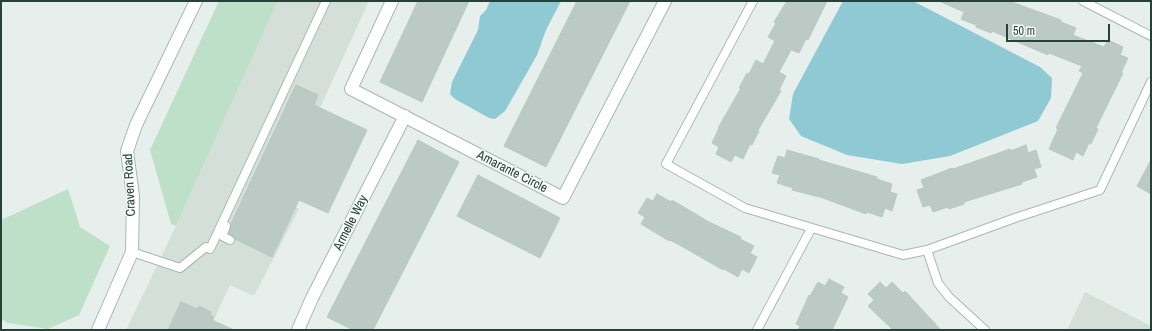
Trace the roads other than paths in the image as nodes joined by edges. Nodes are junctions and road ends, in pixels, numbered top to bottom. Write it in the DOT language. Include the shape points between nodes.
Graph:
graph roads {
  1 [pos="196,1"];
  2 [pos="326,1"];
  3 [pos="392,1"];
  4 [pos="665,1"];
  5 [pos="753,1"];
  6 [pos="1083,1"];
  7 [pos="1151,36"];
  8 [pos="1151,82"];
  9 [pos="405,116"];
  10 [pos="227,224"];
  11 [pos="811,229"];
  12 [pos="230,240"];
  13 [pos="927,250"];
  14 [pos="132,252"];
  15 [pos="98,330"];
  16 [pos="298,330"];
  17 [pos="757,330"];
  18 [pos="985,330"];
  1 -- 14 [label="street, Craven Road" via="136,125 127,151 133,196"];
  2 -- 10 [label="lane"];
  3 -- 9 [label="street, Amarante Circle" via="350,89"];
  4 -- 9 [label="street, Amarante Circle" via="563,198"];
  5 -- 11 [label="lane" via="666,164 745,208"];
  6 -- 7 [label="lane"];
  8 -- 13 [label="lane" via="1100,190"];
  9 -- 16 [label="street, Armelle Way"];
  10 -- 12 [label="lane" via="222,236"];
  10 -- 14 [label="lane" via="210,249 206,247 180,268"];
  11 -- 13 [label="lane" via="903,255"];
  11 -- 17 [label="lane"];
  13 -- 18 [label="lane" via="938,283 949,297"];
  14 -- 15 [label="street, Craven Road"];
}
